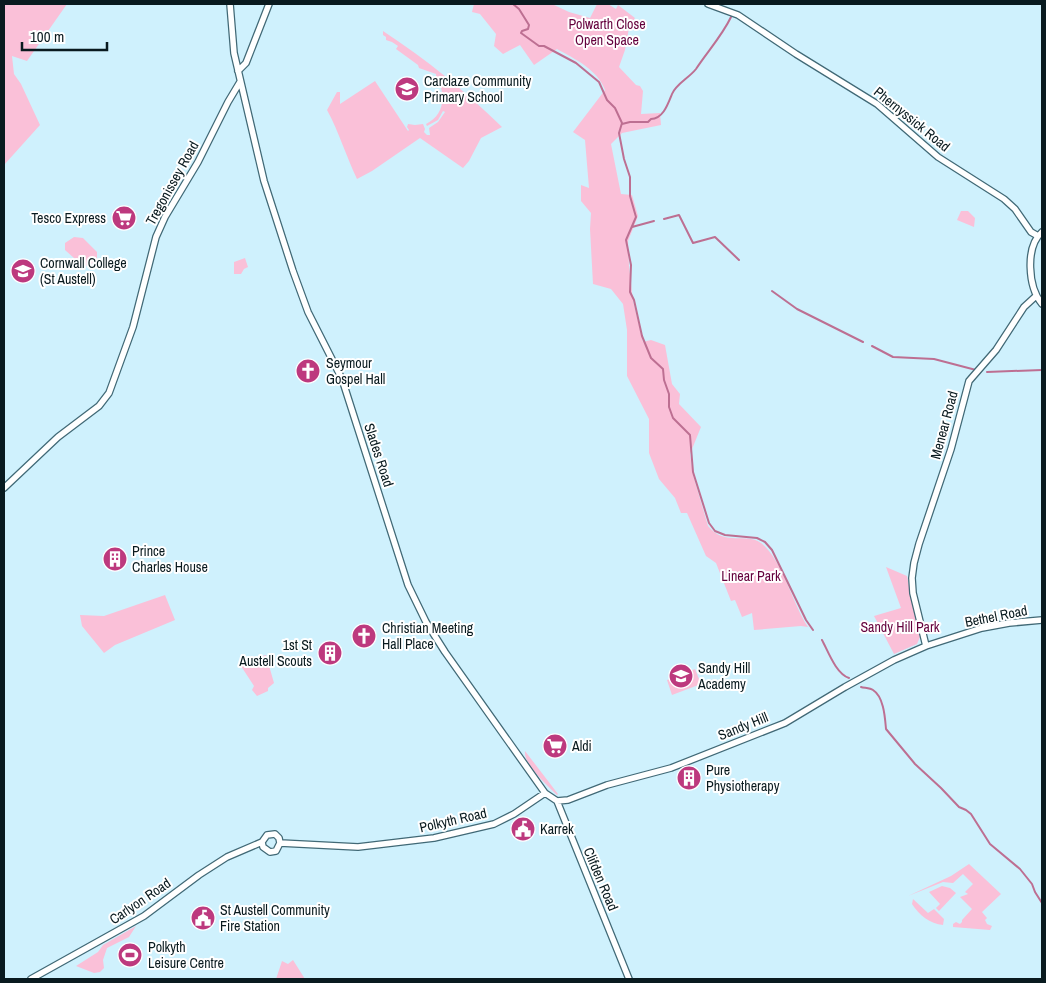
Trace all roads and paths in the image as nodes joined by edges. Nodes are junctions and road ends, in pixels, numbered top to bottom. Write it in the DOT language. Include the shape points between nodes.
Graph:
graph roads {
  1 [pos="230,4"];
  2 [pos="268,4"];
  3 [pos="708,4"];
  4 [pos="238,71"];
  5 [pos="240,82"];
  6 [pos="1040,234"];
  7 [pos="1036,296"];
  8 [pos="1042,304"];
  9 [pos="4,488"];
  10 [pos="1042,620"];
  11 [pos="926,646"];
  12 [pos="545,793"];
  13 [pos="556,801"];
  14 [pos="262,842"];
  15 [pos="280,843"];
  16 [pos="358,847"];
  17 [pos="31,979"];
  18 [pos="629,979"];
  1 -- 4 [label="street, Slades Road"];
  2 -- 4 [label="street" via="246,63"];
  3 -- 6 [label="street, Phernyssick Road" via="738,15 877,104 938,158 1004,199 1032,232"];
  4 -- 5 [label="street, Slades Road"];
  5 -- 9 [label="street, Tregonissey Road" via="156,237 110,393"];
  5 -- 12 [label="street, Slades Road" via="264,181 293,271 317,331 340,375 408,585 445,652"];
  6 -- 7 [label="street" via="1030,266"];
  7 -- 8 [label="street"];
  7 -- 11 [label="street, Menear Road" via="1024,307 996,350 969,381 914,563 913,593"];
  10 -- 11 [label="street, Bethel Road" via="982,628"];
  11 -- 13 [label="street, Sandy Hill" via="894,660 785,722 671,768"];
  12 -- 13 [label="street"];
  12 -- 16 [label="street, Polkyth Road" via="494,824 434,838"];
  13 -- 18 [label="street, Clifden Road"];
  14 -- 15 [label="street, Carlyon Road" via="272,834 279,838"];
  14 -- 15 [label="street, Carlyon Road" via="270,852 278,849"];
  14 -- 17 [label="street, Carlyon Road" via="227,857 144,916"];
  15 -- 16 [label="street, Carlyon Road"];
}
